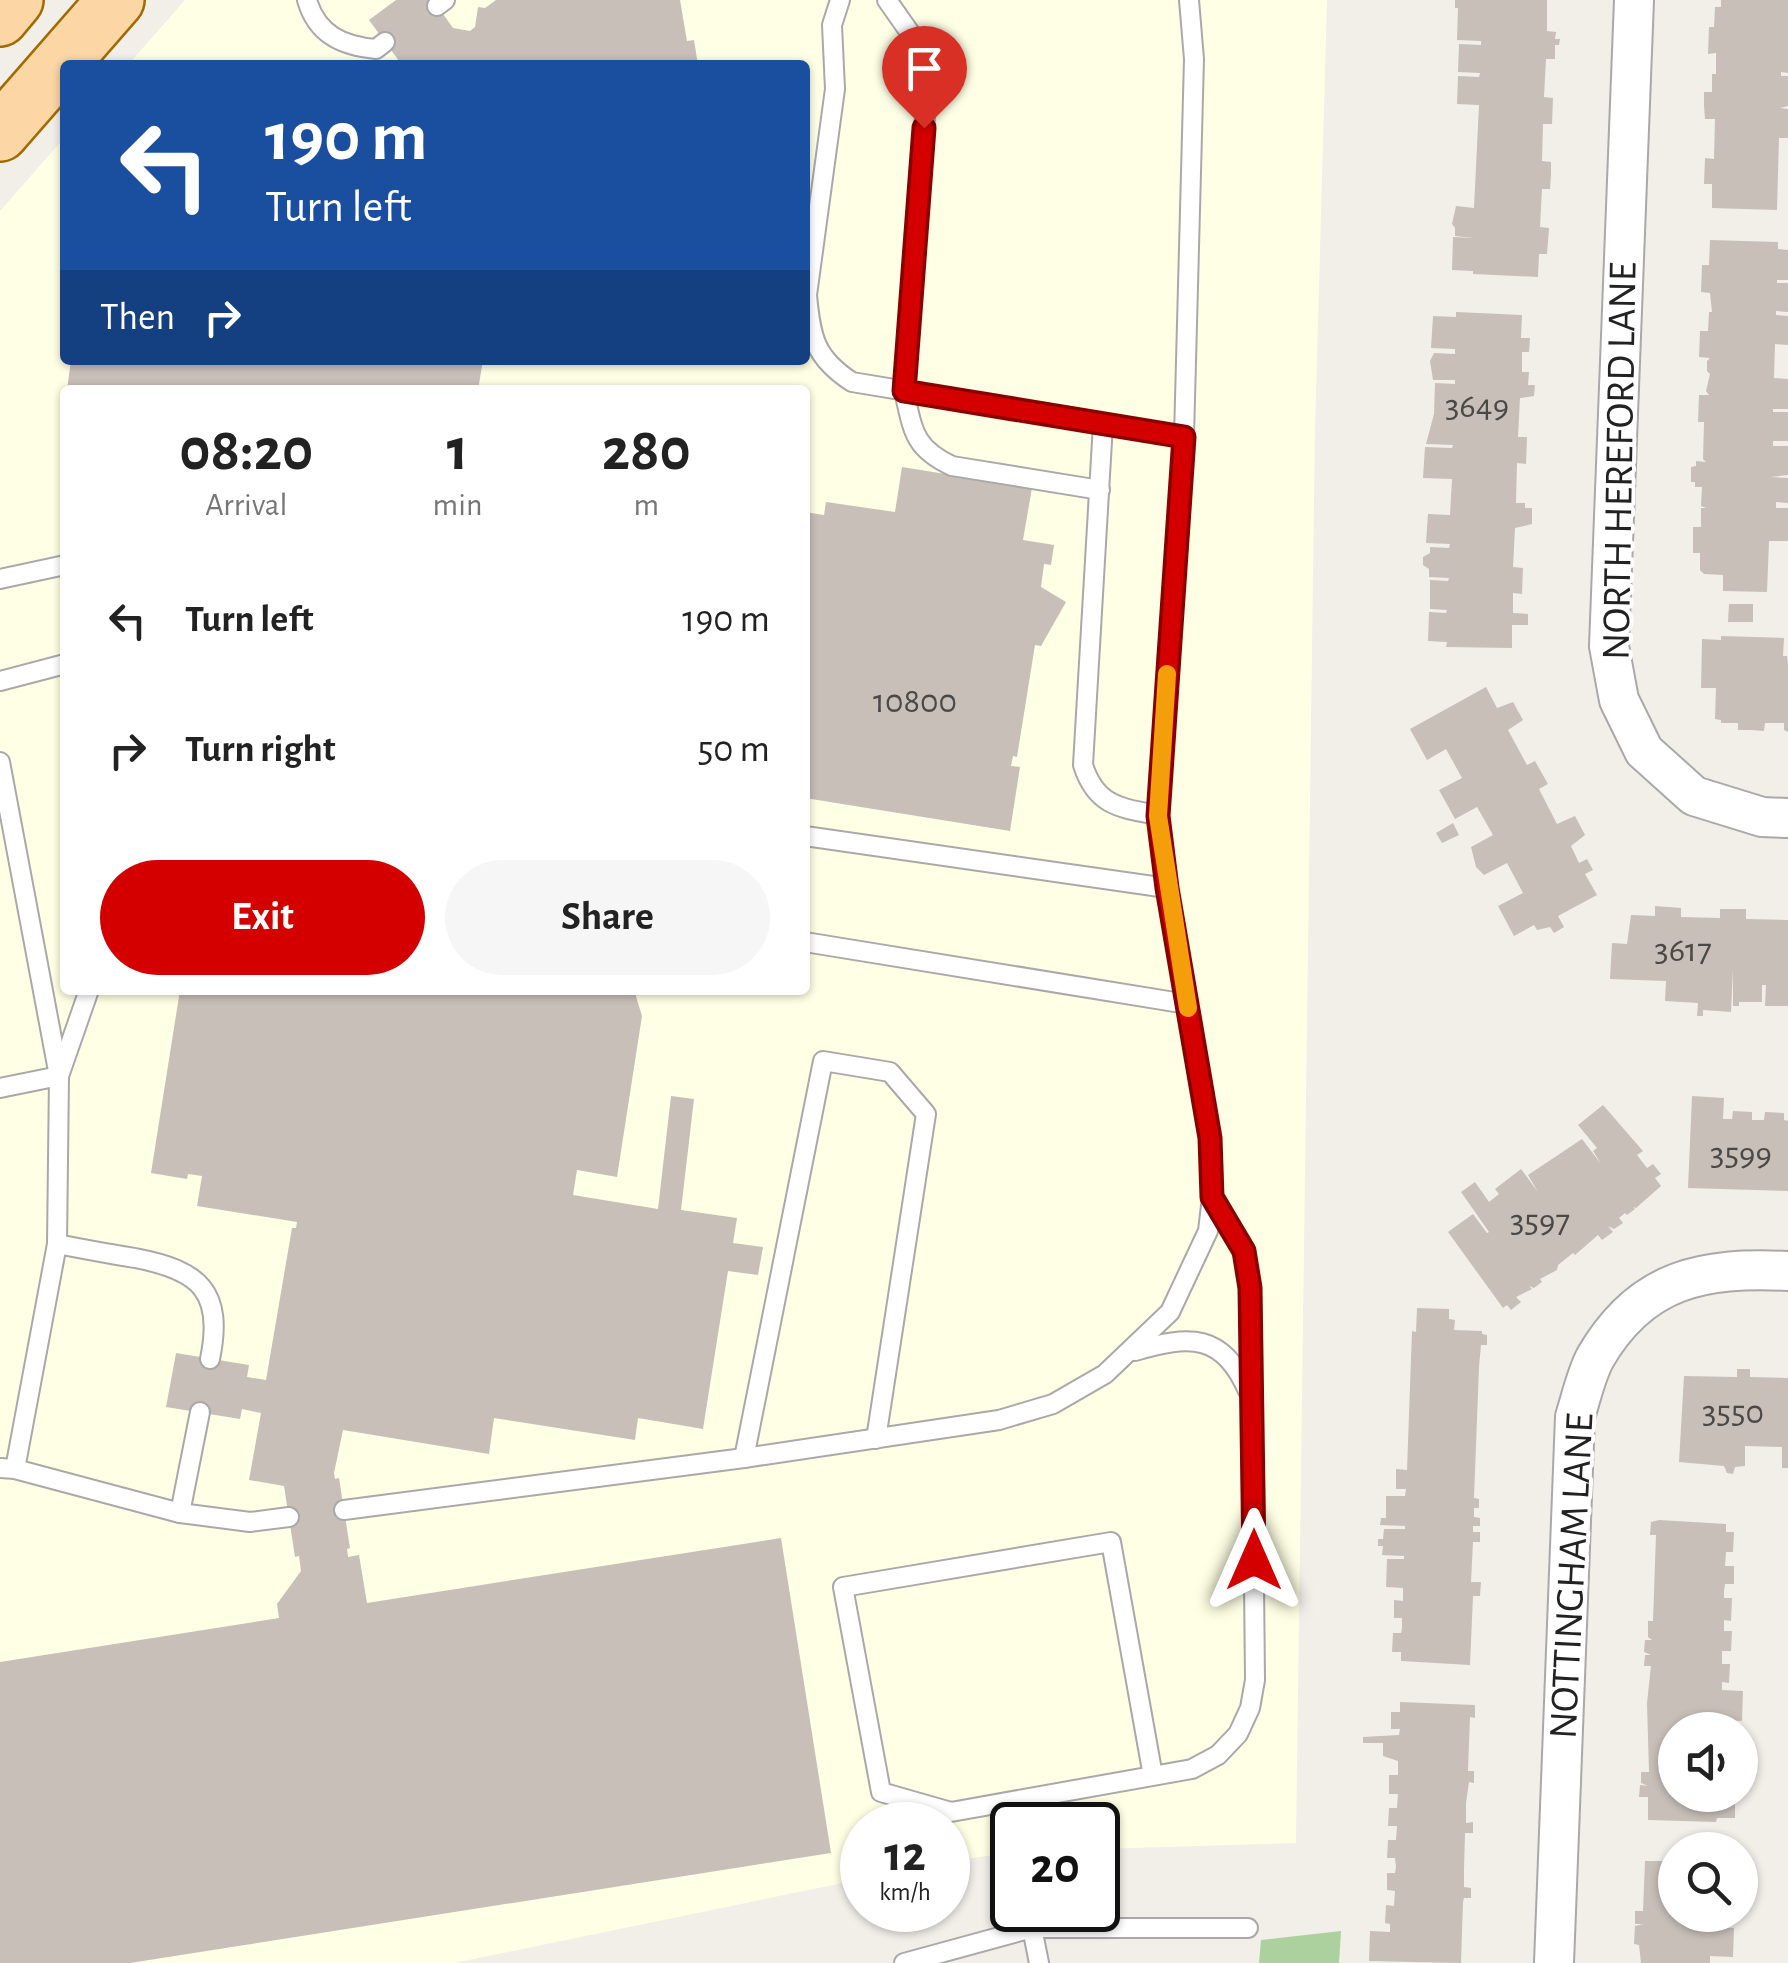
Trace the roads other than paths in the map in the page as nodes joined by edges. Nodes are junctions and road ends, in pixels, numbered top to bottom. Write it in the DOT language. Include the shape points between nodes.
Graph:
graph roads {
  1 [pos="15,0"];
  2 [pos="116,0"];
  3 [pos="308,0"];
  4 [pos="840,0"];
  5 [pos="887,0"];
  6 [pos="1189,0"];
  7 [pos="1634,0"];
  8 [pos="0,18"];
  9 [pos="385,42"];
  10 [pos="64,60"];
  11 [pos="60,65"];
  12 [pos="0,134"];
  13 [pos="810,267"];
  14 [pos="810,323"];
  15 [pos="904,391"];
  16 [pos="1103,424"];
  17 [pos="1184,437"];
  18 [pos="1100,490"];
  19 [pos="60,566"];
  20 [pos="0,579"];
  21 [pos="60,665"];
  22 [pos="0,682"];
  23 [pos="0,762"];
  24 [pos="1158,816"];
  25 [pos="1788,818"];
  26 [pos="810,837"];
  27 [pos="1167,888"];
  28 [pos="810,943"];
  29 [pos="87,995"];
  30 [pos="1187,1004"];
  31 [pos="59,1076"];
  32 [pos="0,1088"];
  33 [pos="1212,1197"];
  34 [pos="57,1244"];
  35 [pos="1788,1270"];
  36 [pos="1128,1354"];
  37 [pos="210,1359"];
  38 [pos="1253,1401"];
  39 [pos="200,1412"];
  40 [pos="876,1439"];
  41 [pos="744,1458"];
  42 [pos="8,1468"];
  43 [pos="344,1510"];
  44 [pos="180,1513"];
  45 [pos="289,1517"];
  46 [pos="1153,1776"];
  47 [pos="1120,1928"];
  48 [pos="1248,1928"];
  49 [pos="1017,1932"];
  50 [pos="1033,1932"];
  51 [pos="904,1963"];
  52 [pos="1039,1963"];
  53 [pos="1554,1963"];
  1 -- 8 [label="main road"];
  2 -- 10 [label="main road"];
  3 -- 9 [label="lane" via="322,30 338,41 376,49"];
  4 -- 13 [label="lane" via="832,25 835,89"];
  5 -- 15 [label="lane" via="915,40 927,91"];
  6 -- 17 [label="lane" via="1194,59"];
  7 -- 25 [label="street, NORTH HEREFORD LANE" via="1609,646 1619,700 1644,751 1694,796"];
  11 -- 12 [label="main road"];
  14 -- 15 [label="lane" via="829,367 852,382"];
  15 -- 16 [label="lane"];
  15 -- 18 [label="lane" via="914,435 929,455 952,466"];
  16 -- 17 [label="lane"];
  16 -- 18 [label="lane"];
  17 -- 24 [label="lane"];
  18 -- 24 [label="lane" via="1083,765 1090,787 1115,806"];
  19 -- 20 [label="lane"];
  21 -- 22 [label="lane"];
  23 -- 31 [label="lane"];
  24 -- 27 [label="lane"];
  26 -- 27 [label="lane"];
  27 -- 30 [label="lane"];
  28 -- 30 [label="lane"];
  29 -- 31 [label="lane"];
  30 -- 33 [label="lane" via="1210,1138"];
  31 -- 32 [label="lane"];
  31 -- 34 [label="lane"];
  33 -- 36 [label="lane" via="1208,1231 1170,1312"];
  33 -- 38 [label="lane" via="1244,1251"];
  34 -- 37 [label="lane" via="159,1263 196,1279 215,1314"];
  34 -- 42 [label="lane"];
  35 -- 53 [label="street, NOTTINGHAM LANE" via="1735,1268 1687,1278 1634,1306 1594,1359 1575,1417"];
  36 -- 38 [label="lane" via="1183,1340 1217,1348"];
  36 -- 40 [label="lane" via="1052,1404 999,1420"];
  38 -- 46 [label="lane" via="1250,1708 1218,1754 1192,1769"];
  39 -- 44 [label="lane"];
  40 -- 41 [label="lane"];
  40 -- 41 [label="lane" via="926,1114 890,1072 823,1061"];
  41 -- 43 [label="lane"];
  42 -- 44 [label="lane"];
  44 -- 45 [label="lane" via="250,1522"];
  46 -- 46 [label="lane" via="951,1812 881,1792 843,1587 1111,1542"];
  47 -- 48 [label="lane"];
  49 -- 51 [label="lane"];
  50 -- 52 [label="lane"];
}
